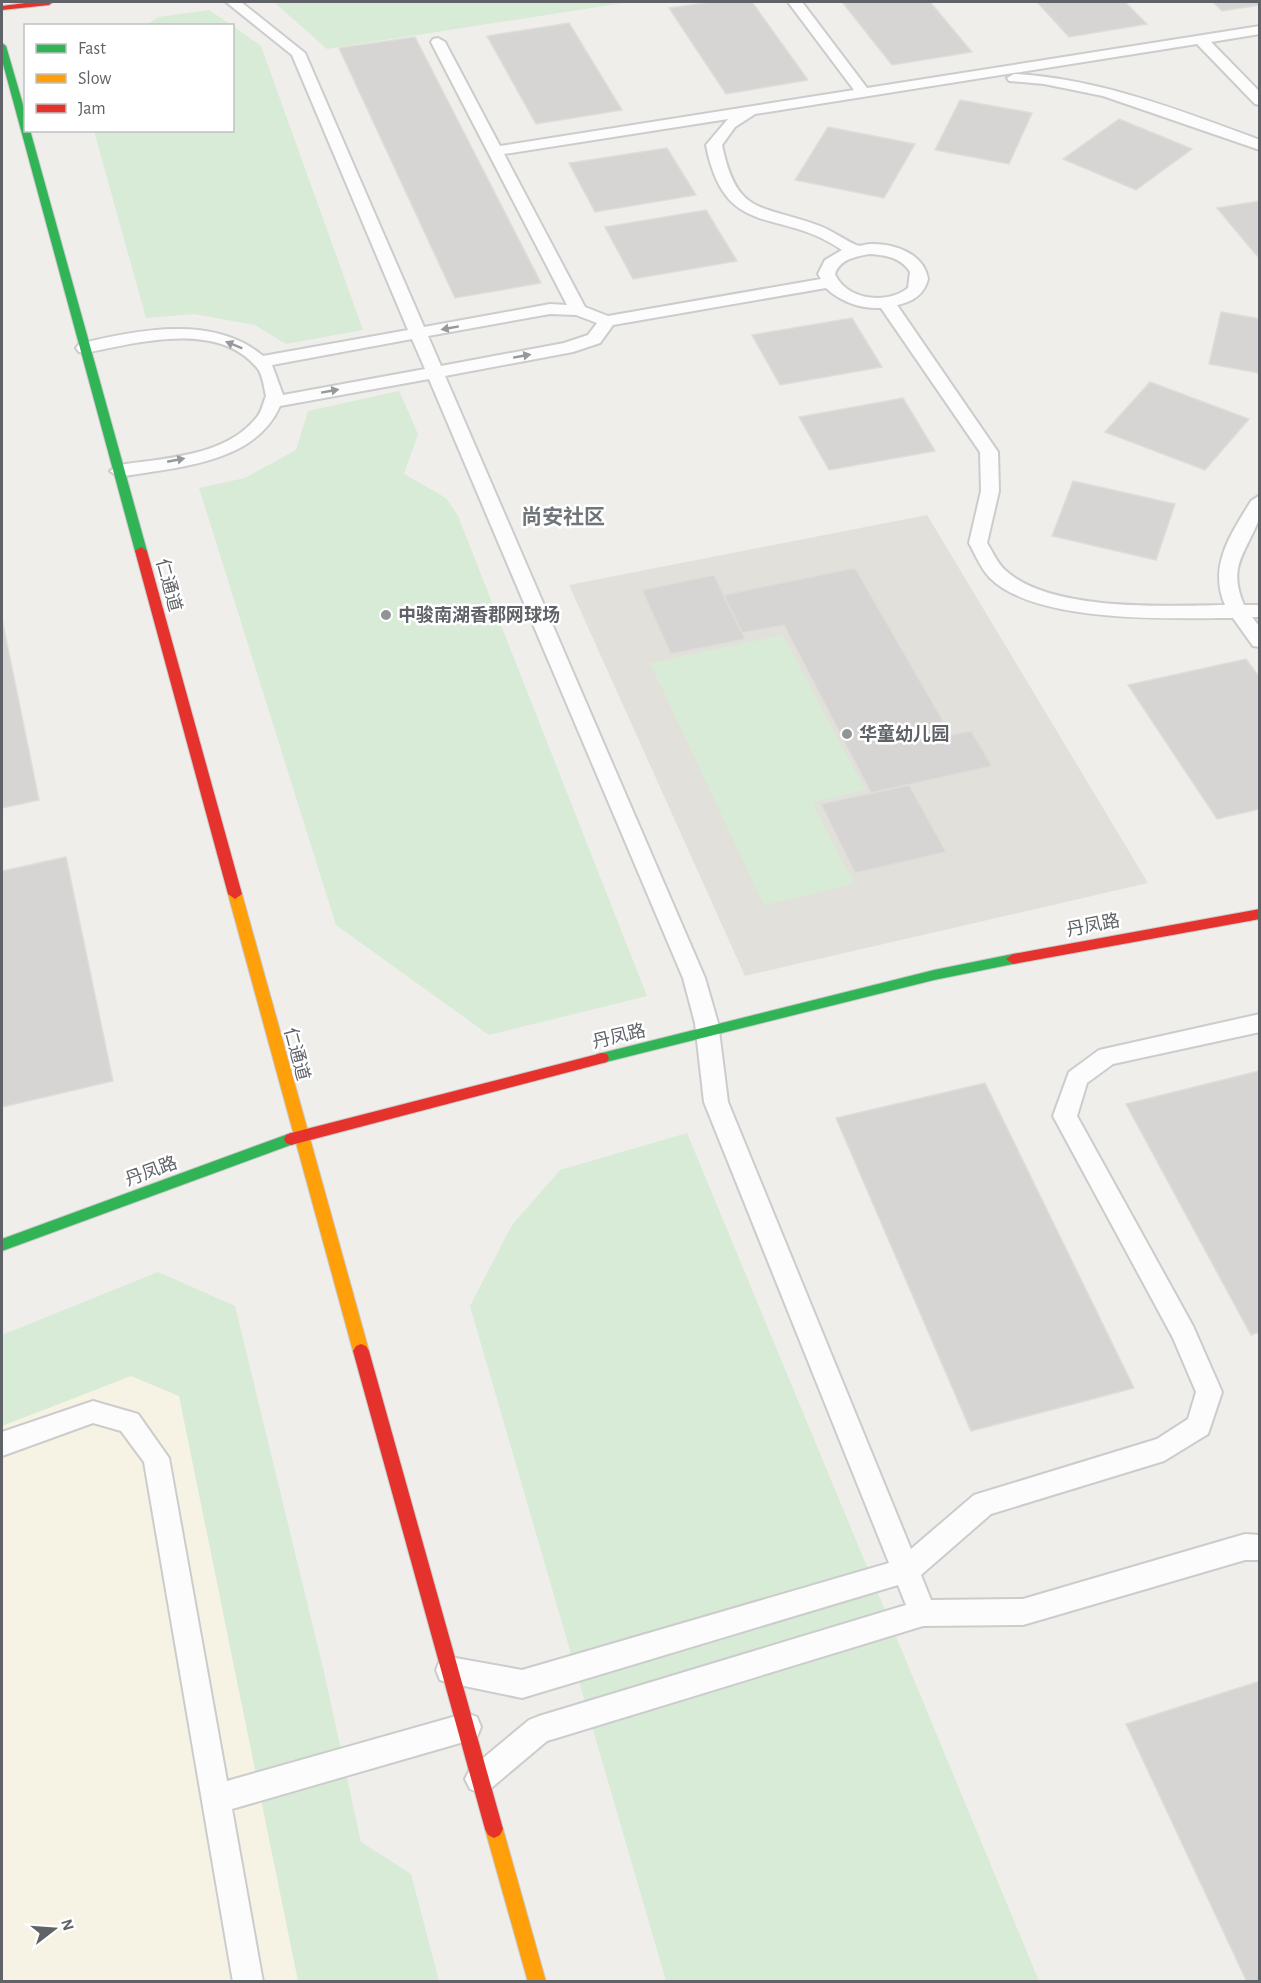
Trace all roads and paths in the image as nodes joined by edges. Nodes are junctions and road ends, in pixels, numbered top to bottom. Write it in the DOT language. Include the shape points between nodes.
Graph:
graph roads {
  1 [pos="49,2"];
  2 [pos="233,2"];
  3 [pos="795,2"];
  4 [pos="2,8"];
  5 [pos="1260,30"];
  6 [pos="1201,40"];
  7 [pos="438,42"];
  8 [pos="2,45"];
  9 [pos="964,77"];
  10 [pos="863,92"];
  11 [pos="1260,101"];
  12 [pos="754,110"];
  13 [pos="24,125"];
  14 [pos="26,132"];
  15 [pos="1260,145"];
  16 [pos="495,151"];
  17 [pos="854,251"];
  18 [pos="829,283"];
  19 [pos="886,303"];
  20 [pos="578,310"];
  21 [pos="607,321"];
  22 [pos="418,334"];
  23 [pos="85,348"];
  24 [pos="259,362"];
  25 [pos="435,372"];
  26 [pos="272,402"];
  27 [pos="119,471"];
  28 [pos="1260,501"];
  29 [pos="1238,611"];
  30 [pos="1260,611"];
  31 [pos="1260,641"];
  32 [pos="1260,914"];
  33 [pos="1260,1023"];
  34 [pos="709,1033"];
  35 [pos="301,1135"];
  36 [pos="2,1245"];
  37 [pos="2,1444"];
  38 [pos="1260,1548"];
  39 [pos="908,1570"];
  40 [pos="923,1613"];
  41 [pos="450,1670"];
  42 [pos="467,1727"];
  43 [pos="480,1779"];
  44 [pos="216,1799"];
  45 [pos="248,1982"];
  46 [pos="537,1982"];
  1 -- 4 [label="street"];
  2 -- 22 [label="lane" via="298,53"];
  3 -- 10 [label="lane"];
  5 -- 6 [label="lane"];
  6 -- 9 [label="lane"];
  6 -- 11 [label="lane"];
  7 -- 16 [label="lane"];
  8 -- 13 [label="street, 仁通道"];
  9 -- 10 [label="lane"];
  9 -- 15 [label="lane" via="1031,78 1103,92"];
  10 -- 12 [label="lane"];
  12 -- 16 [label="lane"];
  12 -- 17 [label="lane" via="730,124 714,145 715,166 728,192 752,211 788,224 818,229 841,239"];
  14 -- 23 [label="street, 仁通道"];
  16 -- 20 [label="lane"];
  17 -- 18 [label="lane" via="832,262 826,270"];
  17 -- 19 [label="lane" via="892,252 918,269 919,286 906,297"];
  18 -- 19 [label="lane" via="855,300"];
  18 -- 21 [label="lane"];
  19 -- 29 [label="lane" via="989,452 990,491 978,543 998,575 1036,598 1115,611"];
  20 -- 21 [label="lane"];
  20 -- 22 [label="lane, one-way" via="550,309"];
  25 -- 21 [label="lane, one-way" via="567,348 594,339"];
  22 -- 24 [label="lane"];
  22 -- 25 [label="lane"];
  24 -- 23 [label="lane, one-way" via="237,344 197,336 163,334"];
  23 -- 27 [label="street, 仁通道"];
  24 -- 26 [label="lane" via="265,367 275,396"];
  26 -- 25 [label="lane, one-way"];
  25 -- 34 [label="lane" via="694,978"];
  27 -- 26 [label="lane, one-way" via="212,453 239,442 264,421"];
  27 -- 35 [label="street, 仁通道"];
  28 -- 29 [label="lane" via="1235,547 1227,578"];
  29 -- 30 [label="lane"];
  29 -- 31 [label="lane"];
  32 -- 34 [label="street, 丹凤路" via="934,975"];
  33 -- 39 [label="lane" via="1107,1056 1077,1078 1065,1116 1184,1334 1209,1392 1199,1426 1164,1449 983,1504"];
  34 -- 35 [label="street, 丹凤路"];
  34 -- 39 [label="lane" via="716,1102"];
  35 -- 36 [label="street, 丹凤路"];
  35 -- 41 [label="street, 仁通道"];
  37 -- 44 [label="lane" via="93,1412 129,1422 156,1458"];
  38 -- 40 [label="lane" via="1245,1547 1023,1612"];
  39 -- 40 [label="lane"];
  39 -- 41 [label="lane" via="522,1684"];
  40 -- 43 [label="lane" via="539,1730"];
  41 -- 42 [label="street, 仁通道"];
  42 -- 43 [label="street, 仁通道"];
  42 -- 44 [label="lane"];
  43 -- 46 [label="street, 仁通道"];
  44 -- 45 [label="lane"];
}
